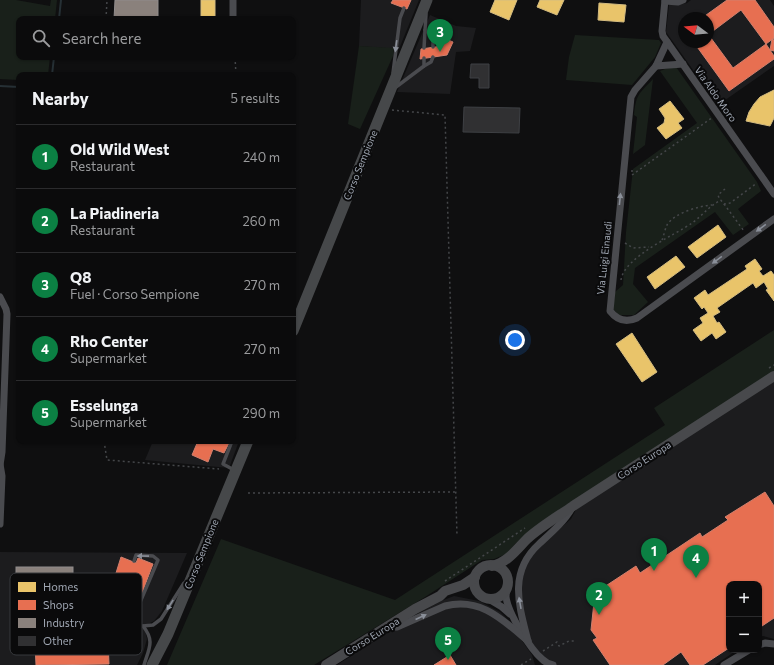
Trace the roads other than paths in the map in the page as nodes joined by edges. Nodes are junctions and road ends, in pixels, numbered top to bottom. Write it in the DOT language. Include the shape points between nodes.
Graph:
graph roads {
  1 [pos="233,0"];
  2 [pos="427,0"];
  3 [pos="665,0"];
  4 [pos="683,0"];
  5 [pos="404,8"];
  6 [pos="233,16"];
  7 [pos="425,30"];
  8 [pos="667,42"];
  9 [pos="433,47"];
  10 [pos="424,48"];
  11 [pos="433,57"];
  12 [pos="424,58"];
  13 [pos="682,64"];
  14 [pos="424,66"];
  15 [pos="656,66"];
  16 [pos="390,92"];
  17 [pos="774,194"];
  18 [pos="774,219"];
  19 [pos="0,297"];
  20 [pos="296,324"];
  21 [pos="774,376"];
  22 [pos="231,444"];
  23 [pos="247,444"];
  24 [pos="0,465"];
  25 [pos="235,470"];
  26 [pos="573,506"];
  27 [pos="0,524"];
  28 [pos="518,550"];
  29 [pos="198,560"];
  30 [pos="134,562"];
  31 [pos="492,566"];
  32 [pos="475,577"];
  33 [pos="507,584"];
  34 [pos="440,596"];
  35 [pos="484,596"];
  36 [pos="142,598"];
  37 [pos="513,618"];
  38 [pos="384,628"];
  39 [pos="168,634"];
  40 [pos="528,641"];
  41 [pos="762,644"];
  42 [pos="774,644"];
  43 [pos="744,653"];
  44 [pos="538,655"];
  45 [pos="144,665"];
  46 [pos="152,665"];
  47 [pos="158,665"];
  48 [pos="326,665"];
  49 [pos="542,665"];
  50 [pos="553,665"];
  51 [pos="724,665"];
  1 -- 6 [label="street"];
  2 -- 7 [label="lane"];
  2 -- 16 [label="main road, Corso Sempione"];
  3 -- 4 [label="street"];
  3 -- 8 [label="street, Via Aldo Moro" via="662,32"];
  5 -- 16 [label="lane, one-way" via="400,18"];
  7 -- 9 [label="lane" via="433,37"];
  7 -- 10 [label="lane"];
  8 -- 13 [label="street, Via Aldo Moro"];
  8 -- 15 [label="street, Via Luigi Einaudi"];
  11 -- 14 [label="lane" via="431,62"];
  12 -- 14 [label="lane"];
  13 -- 15 [label="street"];
  13 -- 17 [label="street, Via Aldo Moro"];
  14 -- 16 [label="lane"];
  18 -- 15 [label="street, Via Luigi Einaudi, one-way" via="637,318 627,321 617,318 610,311 631,97"];
  16 -- 20 [label="main road, Corso Sempione"];
  19 -- 24 [label="street" via="7,314"];
  21 -- 26 [label="main road, Corso Europa"];
  22 -- 25 [label="lane" via="223,464"];
  23 -- 25 [label="main road, Corso Sempione"];
  24 -- 27 [label="street"];
  25 -- 29 [label="main road, Corso Sempione"];
  26 -- 28 [label="main road, Corso Europa" via="546,524"];
  40 -- 26 [label="street, one-way" via="518,593 521,571 533,550 564,520"];
  28 -- 31 [label="main road, Corso Europa"];
  28 -- 33 [label="main road, Corso Europa" via="509,568"];
  29 -- 39 [label="main road, Corso Sempione"];
  29 -- 45 [label="lane, one-way" via="161,619 153,625 144,626 151,641"];
  36 -- 30 [label="lane, one-way" via="158,560 152,556 136,555"];
  31 -- 32 [label="main road" via="484,567"];
  31 -- 33 [label="main road" via="497,566 504,572"];
  32 -- 34 [label="main road, Corso Europa" via="463,585 445,591"];
  32 -- 35 [label="main road" via="475,585"];
  33 -- 35 [label="main road" via="499,597"];
  33 -- 37 [label="street" via="506,598"];
  34 -- 35 [label="main road, Corso Europa" via="468,591"];
  34 -- 38 [label="main road, Corso Europa"];
  35 -- 37 [label="street" via="502,606"];
  37 -- 40 [label="street"];
  38 -- 40 [label="street, one-way" via="397,627 445,606 470,605 479,606 496,615"];
  38 -- 48 [label="main road, Corso Europa"];
  39 -- 46 [label="main road, Corso Sempione"];
  39 -- 47 [label="main road"];
  40 -- 44 [label="street"];
  41 -- 42 [label="street"];
  43 -- 51 [label="street"];
  44 -- 49 [label="street"];
  44 -- 50 [label="street"];
}
